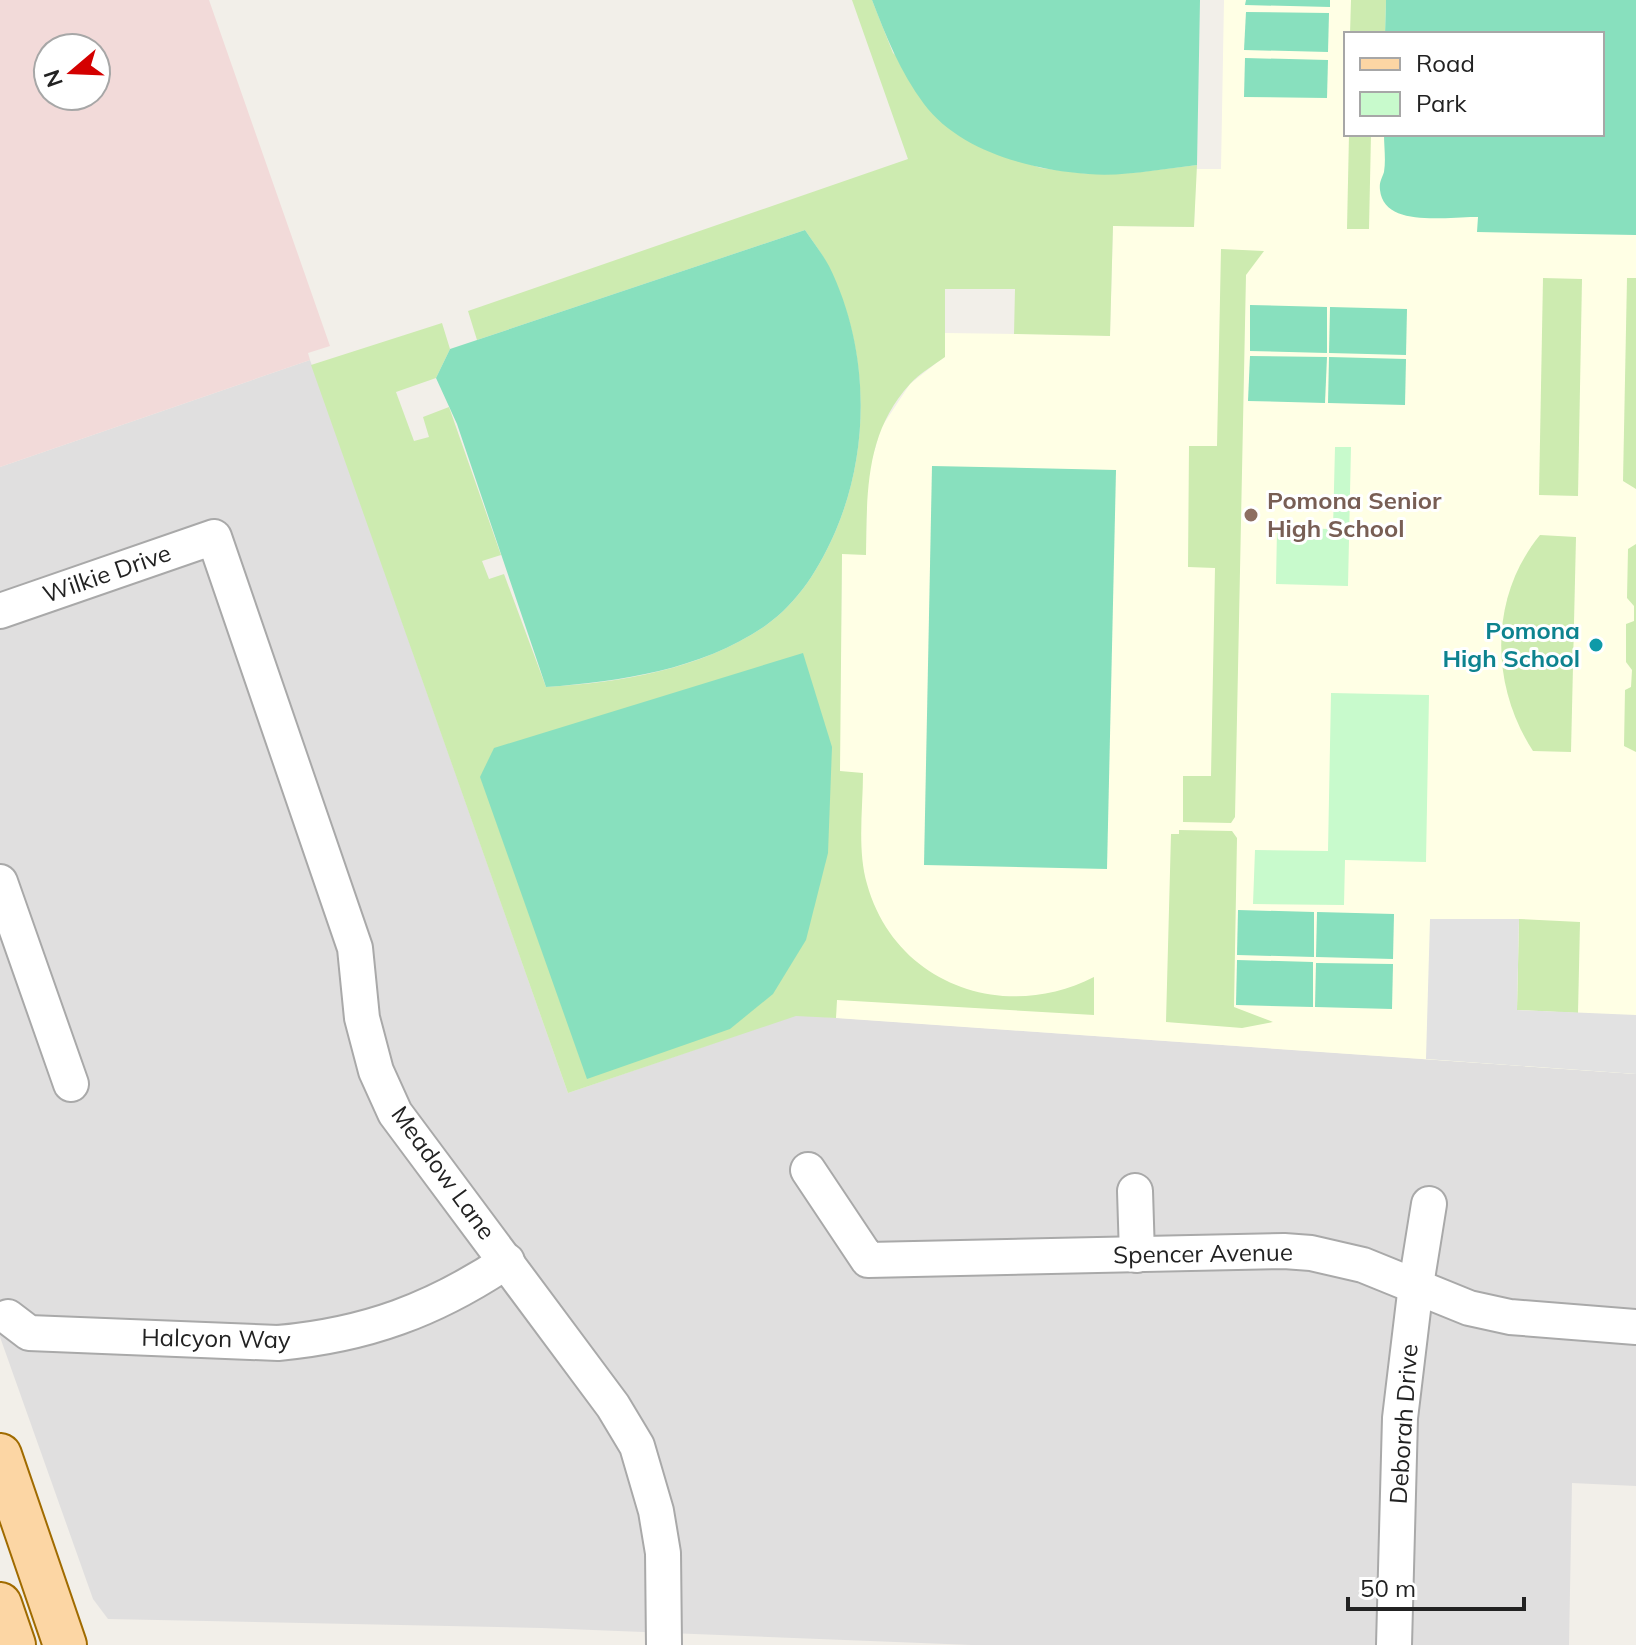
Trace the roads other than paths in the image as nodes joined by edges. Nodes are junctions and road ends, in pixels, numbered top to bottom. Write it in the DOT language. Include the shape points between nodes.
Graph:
graph roads {
  1 [pos="214,537"];
  2 [pos="0,611"];
  3 [pos="0,882"];
  4 [pos="71,1084"];
  5 [pos="808,1170"];
  6 [pos="1135,1191"];
  7 [pos="1429,1204"];
  8 [pos="1137,1255"];
  9 [pos="507,1261"];
  10 [pos="1416,1285"];
  11 [pos="8,1317"];
  12 [pos="1636,1327"];
  13 [pos="0,1455"];
  14 [pos="0,1604"];
  15 [pos="14,1645"];
  16 [pos="65,1645"];
  17 [pos="664,1645"];
  18 [pos="1394,1645"];
  1 -- 2 [label="street, Wilkie Drive"];
  1 -- 9 [label="street, Meadow Lane" via="355,948 362,1018 376,1071 395,1113"];
  3 -- 4 [label="street"];
  5 -- 8 [label="street, Spencer Avenue" via="868,1260"];
  6 -- 8 [label="street"];
  7 -- 10 [label="street, Deborah Drive"];
  8 -- 10 [label="street, Spencer Avenue" via="1311,1253"];
  9 -- 11 [label="street, Halcyon Way" via="405,1316 315,1339 278,1343 29,1333"];
  9 -- 17 [label="street, Meadow Lane" via="637,1446 663,1553"];
  10 -- 12 [label="street, Spencer Avenue" via="1469,1308 1510,1317"];
  10 -- 18 [label="street, Deborah Drive" via="1400,1418"];
  13 -- 16 [label="main road"];
  14 -- 15 [label="main road"];
}
